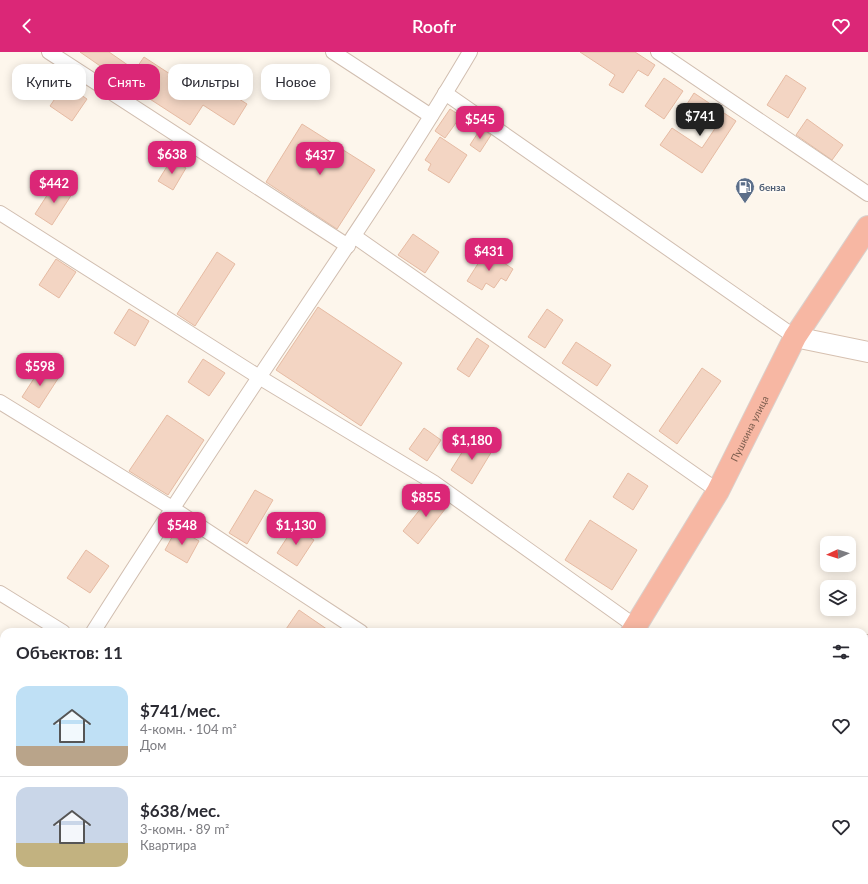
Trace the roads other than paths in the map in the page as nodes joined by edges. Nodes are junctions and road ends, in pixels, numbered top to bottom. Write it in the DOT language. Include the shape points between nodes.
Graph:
graph roads {
  1 [pos="49,52"];
  2 [pos="333,52"];
  3 [pos="470,52"];
  4 [pos="658,52"];
  5 [pos="445,93"];
  6 [pos="430,116"];
  7 [pos="868,194"];
  8 [pos="0,213"];
  9 [pos="868,227"];
  10 [pos="351,241"];
  11 [pos="795,337"];
  12 [pos="868,352"];
  13 [pos="259,377"];
  14 [pos="0,402"];
  15 [pos="718,491"];
  16 [pos="172,508"];
  17 [pos="0,593"];
  18 [pos="57,628"];
  19 [pos="96,628"];
  20 [pos="356,628"];
  21 [pos="632,628"];
  22 [pos="634,628"];
  1 -- 10 [label="street"];
  2 -- 6 [label="street"];
  3 -- 5 [label="street"];
  4 -- 7 [label="street"];
  5 -- 6 [label="street"];
  5 -- 11 [label="street"];
  6 -- 10 [label="street"];
  8 -- 13 [label="street"];
  9 -- 11 [label="highway, Пушкина улица"];
  10 -- 13 [label="street"];
  10 -- 15 [label="street"];
  11 -- 12 [label="main road"];
  11 -- 15 [label="highway, Пушкина улица"];
  13 -- 16 [label="street"];
  13 -- 21 [label="street" via="434,482"];
  14 -- 16 [label="street"];
  15 -- 22 [label="highway, Пушкина улица"];
  16 -- 19 [label="street"];
  16 -- 20 [label="street"];
  17 -- 18 [label="street"];
}
